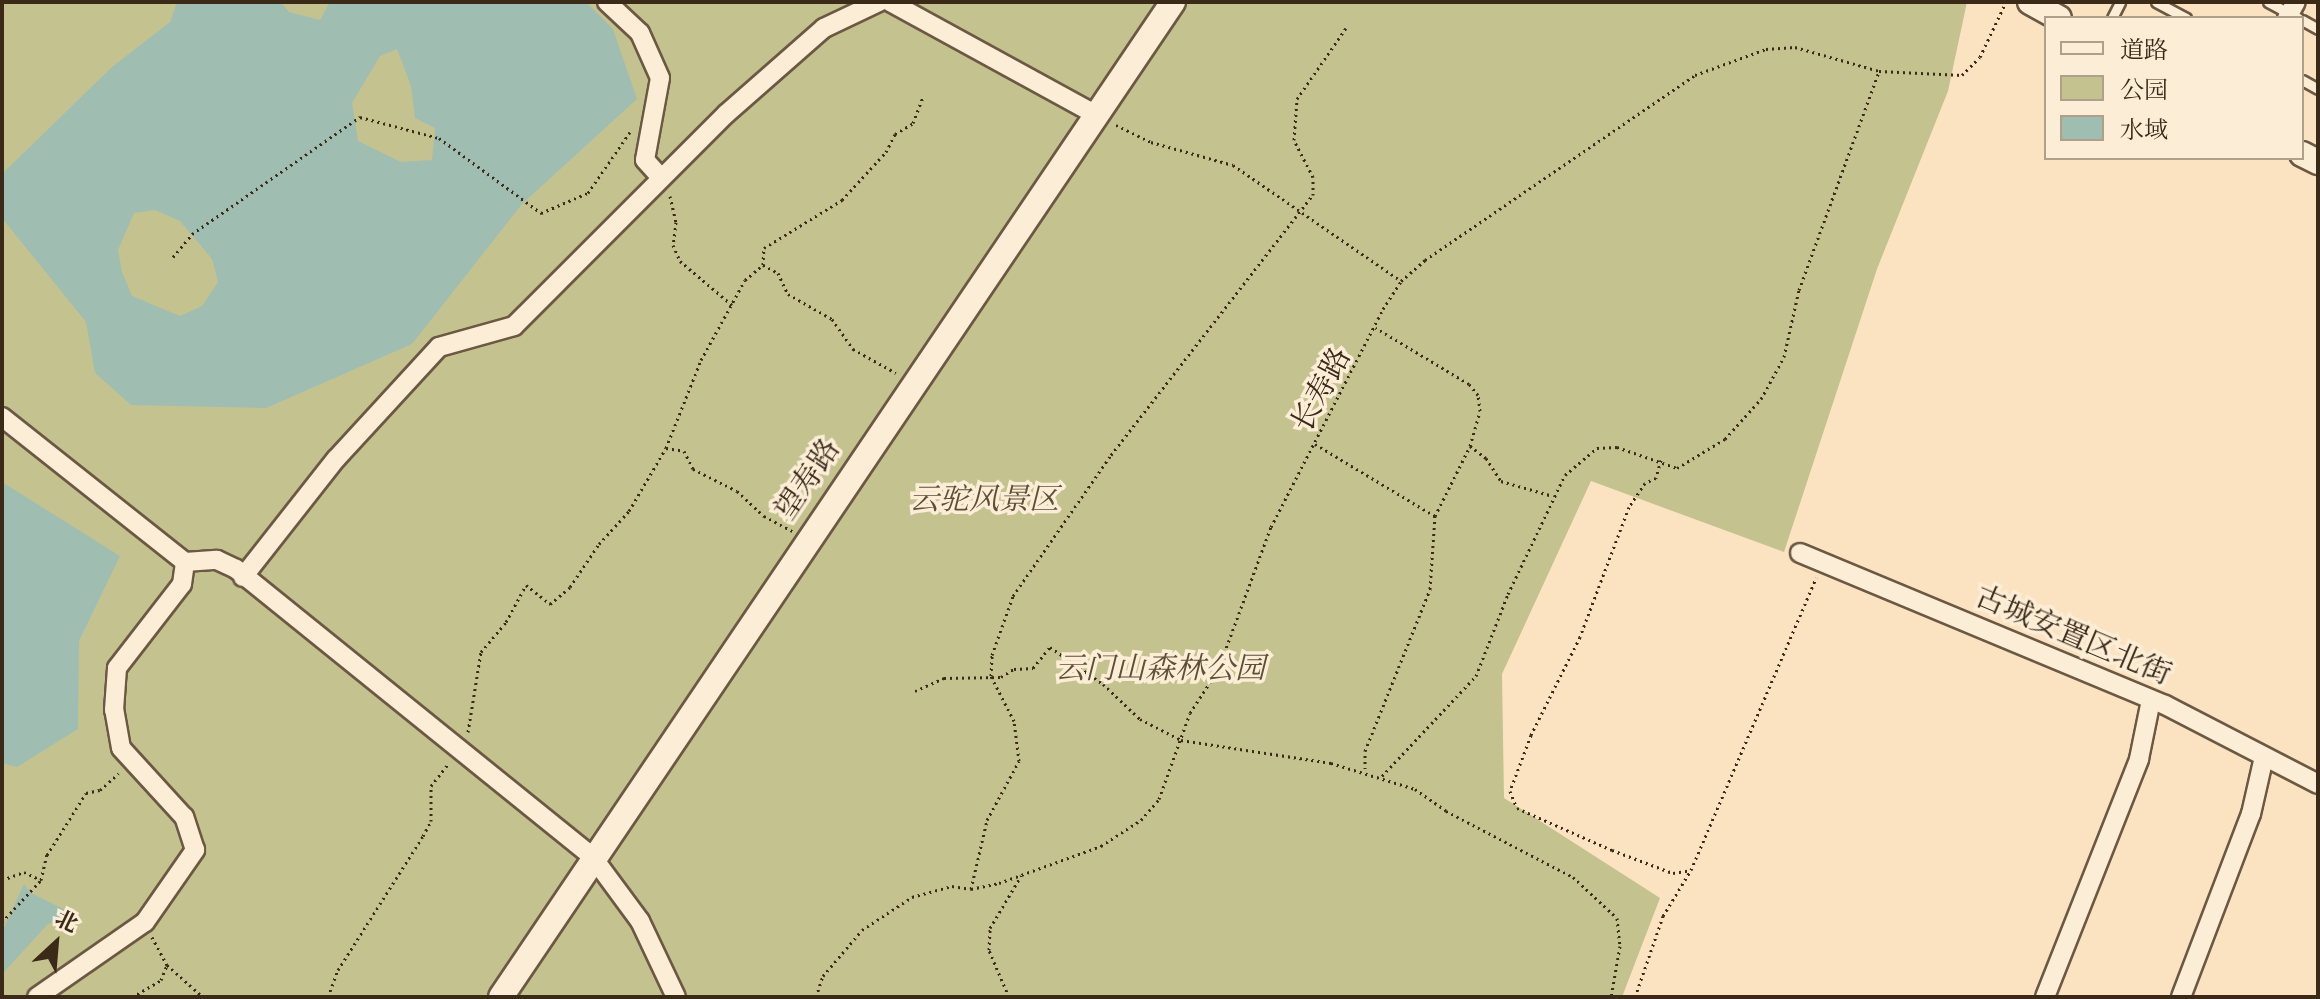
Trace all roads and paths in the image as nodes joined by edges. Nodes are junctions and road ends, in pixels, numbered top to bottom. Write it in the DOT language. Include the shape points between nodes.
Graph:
graph roads {
  1 [pos="607,2"];
  2 [pos="879,2"];
  3 [pos="890,2"];
  4 [pos="1173,2"];
  5 [pos="2006,2"];
  6 [pos="2030,2"];
  7 [pos="2156,2"];
  8 [pos="2268,2"];
  9 [pos="2055,16"];
  10 [pos="2182,16"];
  11 [pos="2294,16"];
  12 [pos="1346,28"];
  13 [pos="1879,71"];
  14 [pos="923,97"];
  15 [pos="1096,115"];
  16 [pos="633,129"];
  17 [pos="661,178"];
  18 [pos="1300,212"];
  19 [pos="173,257"];
  20 [pos="763,265"];
  21 [pos="1401,281"];
  22 [pos="732,305"];
  23 [pos="1376,328"];
  24 [pos="913,383"];
  25 [pos="2,417"];
  26 [pos="1315,444"];
  27 [pos="1470,446"];
  28 [pos="666,448"];
  29 [pos="1660,459"];
  30 [pos="1553,496"];
  31 [pos="1435,516"];
  32 [pos="804,543"];
  33 [pos="1800,553"];
  34 [pos="1824,560"];
  35 [pos="185,562"];
  36 [pos="243,577"];
  37 [pos="991,676"];
  38 [pos="915,691"];
  39 [pos="2151,700"];
  40 [pos="1181,740"];
  41 [pos="463,753"];
  42 [pos="130,757"];
  43 [pos="2264,757"];
  44 [pos="1365,771"];
  45 [pos="1382,776"];
  46 [pos="2318,784"];
  47 [pos="592,856"];
  48 [pos="1691,870"];
  49 [pos="1021,876"];
  50 [pos="2,880"];
  51 [pos="41,880"];
  52 [pos="971,889"];
  53 [pos="2,922"];
  54 [pos="145,922"];
  55 [pos="167,965"];
  56 [pos="37,997"];
  57 [pos="132,997"];
  58 [pos="203,997"];
  59 [pos="328,997"];
  60 [pos="501,997"];
  61 [pos="676,997"];
  62 [pos="816,997"];
  63 [pos="1009,997"];
  64 [pos="1611,997"];
  65 [pos="1635,997"];
  66 [pos="2045,997"];
  67 [pos="2181,997"];
  1 -- 17 [label="street" via="640,33 660,78 645,160"];
  2 -- 17 [label="street" via="824,28"];
  3 -- 15 [label="street"];
  4 -- 15 [label="street, 望寿路"];
  5 -- 13 [label="path, 长寿路" via="1980,57 1962,75"];
  6 -- 9 [label="street"];
  7 -- 10 [label="lane"];
  8 -- 11 [label="lane"];
  12 -- 18 [label="path" via="1297,99 1294,140 1313,177 1313,195"];
  13 -- 21 [label="path, 长寿路" via="1795,47 1766,49 1695,75"];
  13 -- 29 [label="path" via="1799,290 1776,374 1725,439 1677,468"];
  14 -- 20 [label="path" via="913,123 895,134 886,152 842,200 764,248"];
  15 -- 18 [label="path" via="1151,142 1233,165"];
  15 -- 24 [label="street, 望寿路"];
  16 -- 19 [label="path" via="588,193 541,213 439,138 360,117 192,234"];
  17 -- 22 [label="path" via="673,201 673,245 680,261"];
  17 -- 36 [label="street" via="514,326 439,347 336,459"];
  18 -- 21 [label="path"];
  18 -- 37 [label="path" via="1022,579 998,636"];
  20 -- 22 [label="path" via="745,280"];
  20 -- 24 [label="path" via="778,273 788,294 832,319 853,349"];
  21 -- 23 [label="path, 长寿路"];
  22 -- 28 [label="path" via="684,394"];
  23 -- 26 [label="path, 长寿路"];
  23 -- 27 [label="path" via="1469,384 1478,395 1478,427"];
  24 -- 32 [label="street, 望寿路"];
  25 -- 35 [label="street"];
  26 -- 31 [label="path"];
  26 -- 40 [label="path, 长寿路" via="1271,527 1218,670 1190,713"];
  27 -- 30 [label="path" via="1486,458 1501,481"];
  27 -- 31 [label="path"];
  28 -- 32 [label="path" via="684,451 693,469 737,491"];
  28 -- 41 [label="path" via="629,511 570,587 550,604 526,585 516,598 506,622 481,652"];
  29 -- 30 [label="path" via="1617,447 1597,448 1565,475"];
  29 -- 48 [label="path" via="1662,470 1645,483 1629,507 1580,637 1531,735 1510,791 1517,808 1612,850 1673,873"];
  30 -- 45 [label="path" via="1476,676"];
  31 -- 44 [label="path" via="1430,589 1365,751"];
  32 -- 47 [label="street, 望寿路"];
  33 -- 34 [label="street, 古城安置区北街"];
  34 -- 39 [label="street, 古城安置区北街"];
  34 -- 48 [label="path"];
  35 -- 36 [label="street" via="217,560"];
  35 -- 42 [label="street" via="182,584 117,668 114,710 121,748"];
  36 -- 41 [label="street"];
  37 -- 38 [label="path" via="944,678"];
  37 -- 40 [label="path" via="1033,668 1050,647 1103,684 1140,719"];
  37 -- 52 [label="path" via="1014,721 1019,761 987,820"];
  39 -- 43 [label="street, 古城安置区北街"];
  39 -- 66 [label="street" via="2139,759"];
  40 -- 44 [label="path"];
  40 -- 49 [label="path, 长寿路" via="1159,799 1141,820 1101,846"];
  41 -- 47 [label="street"];
  41 -- 59 [label="path" via="440,770 431,786 427,829 338,970"];
  42 -- 51 [label="path" via="113,780 86,793 47,855"];
  42 -- 54 [label="street" via="184,817 195,850"];
  43 -- 46 [label="street, 古城安置区北街"];
  43 -- 67 [label="street" via="2251,814"];
  44 -- 45 [label="path"];
  45 -- 64 [label="path" via="1429,795 1446,811 1573,877 1598,898 1617,918 1620,946"];
  47 -- 60 [label="street, 望寿路"];
  47 -- 61 [label="street" via="640,921"];
  48 -- 65 [label="path" via="1663,916"];
  49 -- 52 [label="path, 长寿路"];
  49 -- 63 [label="path" via="990,928 989,950"];
  50 -- 51 [label="path" via="24,872"];
  51 -- 53 [label="path"];
  52 -- 62 [label="path, 长寿路" via="952,886 912,897 884,915 839,955"];
  54 -- 55 [label="path"];
  54 -- 56 [label="street"];
  55 -- 57 [label="path" via="161,980"];
  55 -- 58 [label="path"];
}
